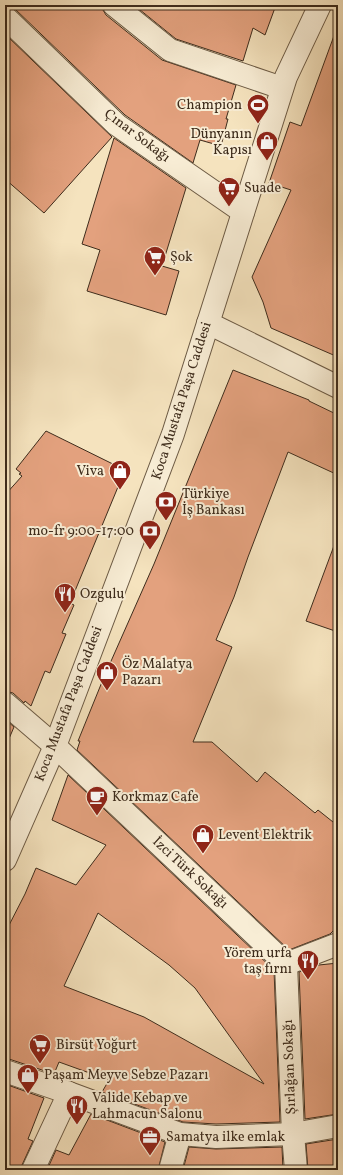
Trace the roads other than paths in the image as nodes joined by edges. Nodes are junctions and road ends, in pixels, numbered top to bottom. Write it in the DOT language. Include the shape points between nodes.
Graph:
graph roads {
  1 [pos="114,5"];
  2 [pos="320,5"];
  3 [pos="5,17"];
  4 [pos="282,88"];
  5 [pos="243,212"];
  6 [pos="208,323"];
  7 [pos="338,387"];
  8 [pos="5,702"];
  9 [pos="55,746"];
  10 [pos="5,860"];
  11 [pos="338,944"];
  12 [pos="338,955"];
  13 [pos="286,964"];
  14 [pos="5,1071"];
  15 [pos="69,1093"];
  16 [pos="338,1126"];
  17 [pos="180,1134"];
  18 [pos="293,1134"];
  19 [pos="33,1170"];
  20 [pos="170,1170"];
  21 [pos="296,1170"];
  1 -- 4 [label="street" via="170,50"];
  2 -- 4 [label="street, Koca Mustafa Paşa Caddesi"];
  3 -- 5 [label="street, Çınar Sokağı" via="117,125"];
  4 -- 5 [label="street, Koca Mustafa Paşa Caddesi"];
  5 -- 6 [label="street, Koca Mustafa Paşa Caddesi"];
  6 -- 7 [label="street"];
  6 -- 9 [label="street, Koca Mustafa Paşa Caddesi" via="173,434"];
  8 -- 9 [label="street, İzci Türk Sokağı"];
  9 -- 10 [label="street, Koca Mustafa Paşa Caddesi"];
  9 -- 13 [label="street, İzci Türk Sokağı"];
  11 -- 13 [label="street"];
  12 -- 13 [label="street"];
  13 -- 18 [label="street, Şırlağan Sokağı"];
  14 -- 15 [label="street"];
  15 -- 17 [label="street"];
  15 -- 19 [label="street"];
  16 -- 18 [label="street"];
  17 -- 18 [label="street" via="216,1137"];
  17 -- 20 [label="street"];
  18 -- 21 [label="street, Şırlağan Sokağı"];
}
